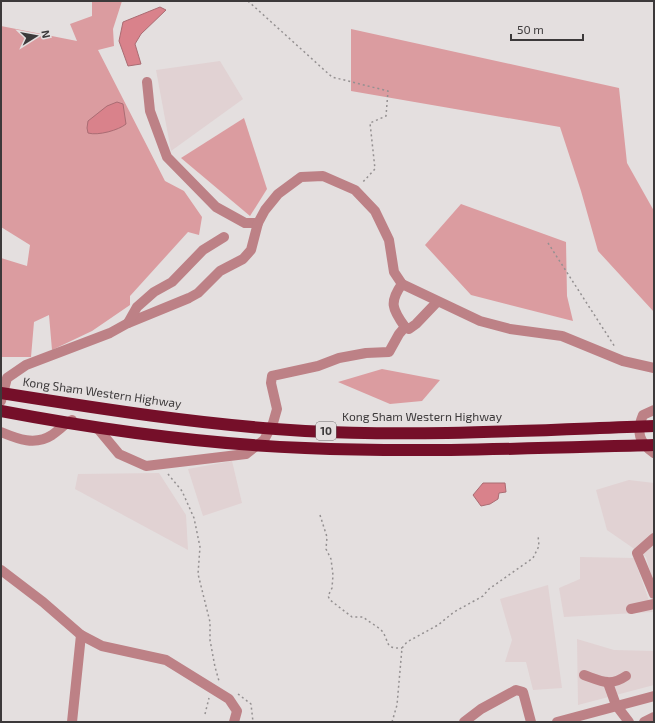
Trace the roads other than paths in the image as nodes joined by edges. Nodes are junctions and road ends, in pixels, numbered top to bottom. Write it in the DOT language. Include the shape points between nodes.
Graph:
graph roads {
  1 [pos="147,82"];
  2 [pos="258,223"];
  3 [pos="224,237"];
  4 [pos="402,284"];
  5 [pos="437,302"];
  6 [pos="128,323"];
  7 [pos="405,327"];
  8 [pos="654,368"];
  9 [pos="1,393"];
  10 [pos="1,401"];
  11 [pos="654,410"];
  12 [pos="1,411"];
  13 [pos="654,426"];
  14 [pos="1,432"];
  15 [pos="654,445"];
  16 [pos="654,453"];
  17 [pos="654,538"];
  18 [pos="1,570"];
  19 [pos="654,594"];
  20 [pos="654,604"];
  21 [pos="631,609"];
  22 [pos="81,635"];
  23 [pos="584,675"];
  24 [pos="626,676"];
  25 [pos="608,683"];
  26 [pos="654,696"];
  27 [pos="616,705"];
  28 [pos="654,717"];
  29 [pos="72,722"];
  30 [pos="234,722"];
  31 [pos="464,722"];
  32 [pos="531,722"];
  33 [pos="557,722"];
  34 [pos="629,722"];
  35 [pos="644,722"];
  1 -- 2 [label="street" via="150,112 167,157 216,207 245,223"];
  2 -- 4 [label="street" via="278,194 301,177 323,176 355,190 375,211 389,240 394,272"];
  2 -- 6 [label="street" via="251,250 243,259 220,271 198,293"];
  3 -- 6 [label="street" via="203,250 172,282 154,292 137,307"];
  4 -- 5 [label="street"];
  4 -- 7 [label="street" via="394,296 393,305"];
  5 -- 7 [label="street" via="416,324 409,328"];
  5 -- 8 [label="street" via="480,321 510,329 562,336 623,361"];
  6 -- 10 [label="street" via="110,333 26,366 7,378"];
  7 -- 14 [label="street" via="389,352 339,358 318,366 272,376 271,383 277,410 273,423 264,440 246,454 146,466 119,454 99,430 81,419 71,420 51,436 38,441 22,440"];
  9 -- 13 [label="highway, Kong Sham Western Highway / 10, bridge" via="136,414 361,433"];
  11 -- 16 [label="street" via="643,416 638,428 644,446"];
  12 -- 15 [label="highway, 10, bridge" via="124,432 213,442 303,448 470,450"];
  17 -- 19 [label="street" via="637,553"];
  18 -- 22 [label="street"];
  20 -- 21 [label="street"];
  22 -- 29 [label="street"];
  22 -- 30 [label="street" via="102,646 166,660 229,699 237,710"];
  23 -- 25 [label="street"];
  24 -- 25 [label="street" via="617,682"];
  25 -- 27 [label="street"];
  26 -- 27 [label="street"];
  27 -- 33 [label="street"];
  27 -- 34 [label="street"];
  28 -- 35 [label="street"];
  31 -- 32 [label="street" via="481,709 516,690 523,692"];
}
